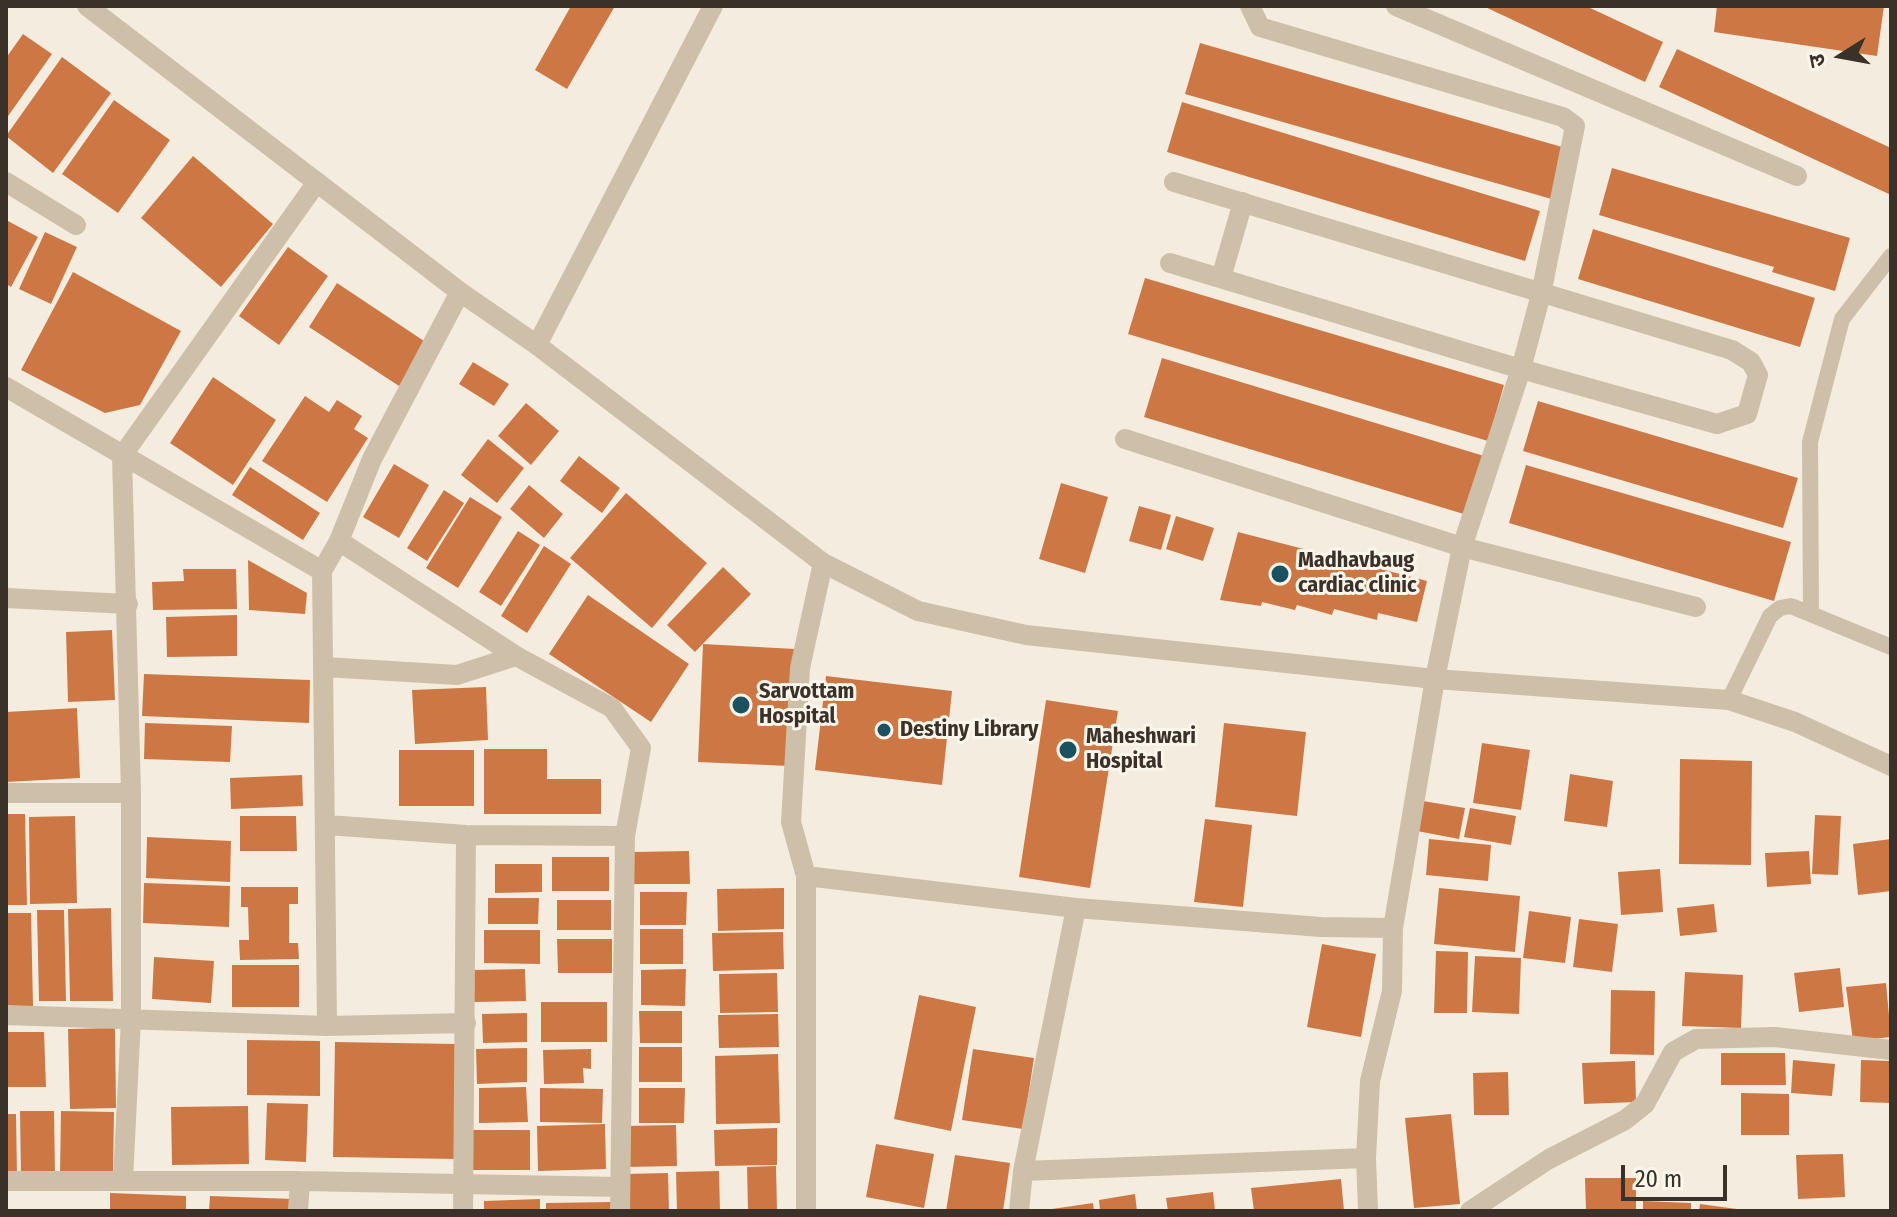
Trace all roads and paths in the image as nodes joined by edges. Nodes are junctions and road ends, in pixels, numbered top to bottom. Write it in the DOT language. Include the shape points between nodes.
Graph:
graph roads {
  1 [pos="87,6"];
  2 [pos="713,6"];
  3 [pos="1250,6"];
  4 [pos="1396,6"];
  5 [pos="1797,176"];
  6 [pos="6,182"];
  7 [pos="317,182"];
  8 [pos="1174,182"];
  9 [pos="1243,202"];
  10 [pos="76,225"];
  11 [pos="1891,256"];
  12 [pos="1170,263"];
  13 [pos="1221,278"];
  14 [pos="460,292"];
  15 [pos="1541,294"];
  16 [pos="537,345"];
  17 [pos="1521,369"];
  18 [pos="6,387"];
  19 [pos="1125,439"];
  20 [pos="122,456"];
  21 [pos="339,541"];
  22 [pos="1462,547"];
  23 [pos="823,563"];
  24 [pos="322,571"];
  25 [pos="6,598"];
  26 [pos="128,604"];
  27 [pos="1696,607"];
  28 [pos="1811,614"];
  29 [pos="1891,647"];
  30 [pos="516,656"];
  31 [pos="325,667"];
  32 [pos="1435,679"];
  33 [pos="1729,700"];
  34 [pos="1891,766"];
  35 [pos="6,793"];
  36 [pos="131,793"];
  37 [pos="327,825"];
  38 [pos="466,835"];
  39 [pos="625,836"];
  40 [pos="806,876"];
  41 [pos="1076,908"];
  42 [pos="1393,928"];
  43 [pos="6,1015"];
  44 [pos="131,1019"];
  45 [pos="466,1023"];
  46 [pos="327,1026"];
  47 [pos="1891,1050"];
  48 [pos="1366,1158"];
  49 [pos="1023,1171"];
  50 [pos="123,1180"];
  51 [pos="6,1181"];
  52 [pos="300,1181"];
  53 [pos="464,1184"];
  54 [pos="620,1187"];
  55 [pos="298,1211"];
  56 [pos="463,1211"];
  57 [pos="620,1211"];
  58 [pos="806,1211"];
  59 [pos="1019,1211"];
  60 [pos="1368,1211"];
  61 [pos="1470,1211"];
  1 -- 7 [label="street"];
  2 -- 16 [label="street"];
  3 -- 15 [label="street" via="1260,27 1563,117 1575,126"];
  4 -- 5 [label="street"];
  6 -- 10 [label="street"];
  7 -- 14 [label="street"];
  7 -- 20 [label="street"];
  8 -- 9 [label="street"];
  9 -- 13 [label="street"];
  9 -- 15 [label="street"];
  11 -- 28 [label="lane" via="1842,319 1810,442"];
  12 -- 13 [label="street"];
  13 -- 17 [label="street"];
  14 -- 16 [label="street"];
  14 -- 21 [label="street" via="372,459"];
  15 -- 17 [label="street"];
  15 -- 17 [label="street" via="1732,350 1751,362 1758,375 1747,414 1717,424"];
  16 -- 23 [label="street"];
  17 -- 22 [label="street"];
  18 -- 20 [label="street"];
  19 -- 22 [label="street"];
  20 -- 24 [label="street"];
  20 -- 26 [label="street"];
  21 -- 24 [label="street"];
  21 -- 30 [label="street"];
  22 -- 27 [label="street"];
  22 -- 32 [label="street"];
  23 -- 32 [label="street" via="918,611 1026,635"];
  23 -- 40 [label="street" via="800,668 791,822"];
  24 -- 31 [label="street"];
  25 -- 26 [label="street"];
  26 -- 36 [label="street"];
  28 -- 29 [label="lane"];
  28 -- 33 [label="lane" via="1791,606 1770,616"];
  30 -- 31 [label="street" via="457,675"];
  30 -- 39 [label="street" via="612,708 641,748"];
  31 -- 37 [label="street"];
  32 -- 33 [label="street"];
  32 -- 42 [label="street"];
  33 -- 34 [label="street" via="1795,722"];
  35 -- 36 [label="street"];
  36 -- 44 [label="street"];
  37 -- 38 [label="street"];
  37 -- 46 [label="street"];
  38 -- 39 [label="street"];
  38 -- 45 [label="street"];
  39 -- 54 [label="street"];
  40 -- 41 [label="street"];
  40 -- 58 [label="street"];
  41 -- 42 [label="street"];
  41 -- 49 [label="street"];
  42 -- 48 [label="street" via="1392,991 1370,1081"];
  43 -- 44 [label="street"];
  44 -- 46 [label="street"];
  44 -- 50 [label="street"];
  45 -- 46 [label="street"];
  45 -- 53 [label="street"];
  47 -- 61 [label="street" via="1775,1037 1696,1039 1673,1052 1645,1104 1625,1120 1549,1159"];
  48 -- 49 [label="street"];
  48 -- 60 [label="street"];
  49 -- 59 [label="street"];
  50 -- 51 [label="street"];
  50 -- 52 [label="street"];
  52 -- 53 [label="street"];
  52 -- 55 [label="street"];
  53 -- 54 [label="street"];
  53 -- 56 [label="street"];
  54 -- 57 [label="street"];
}
